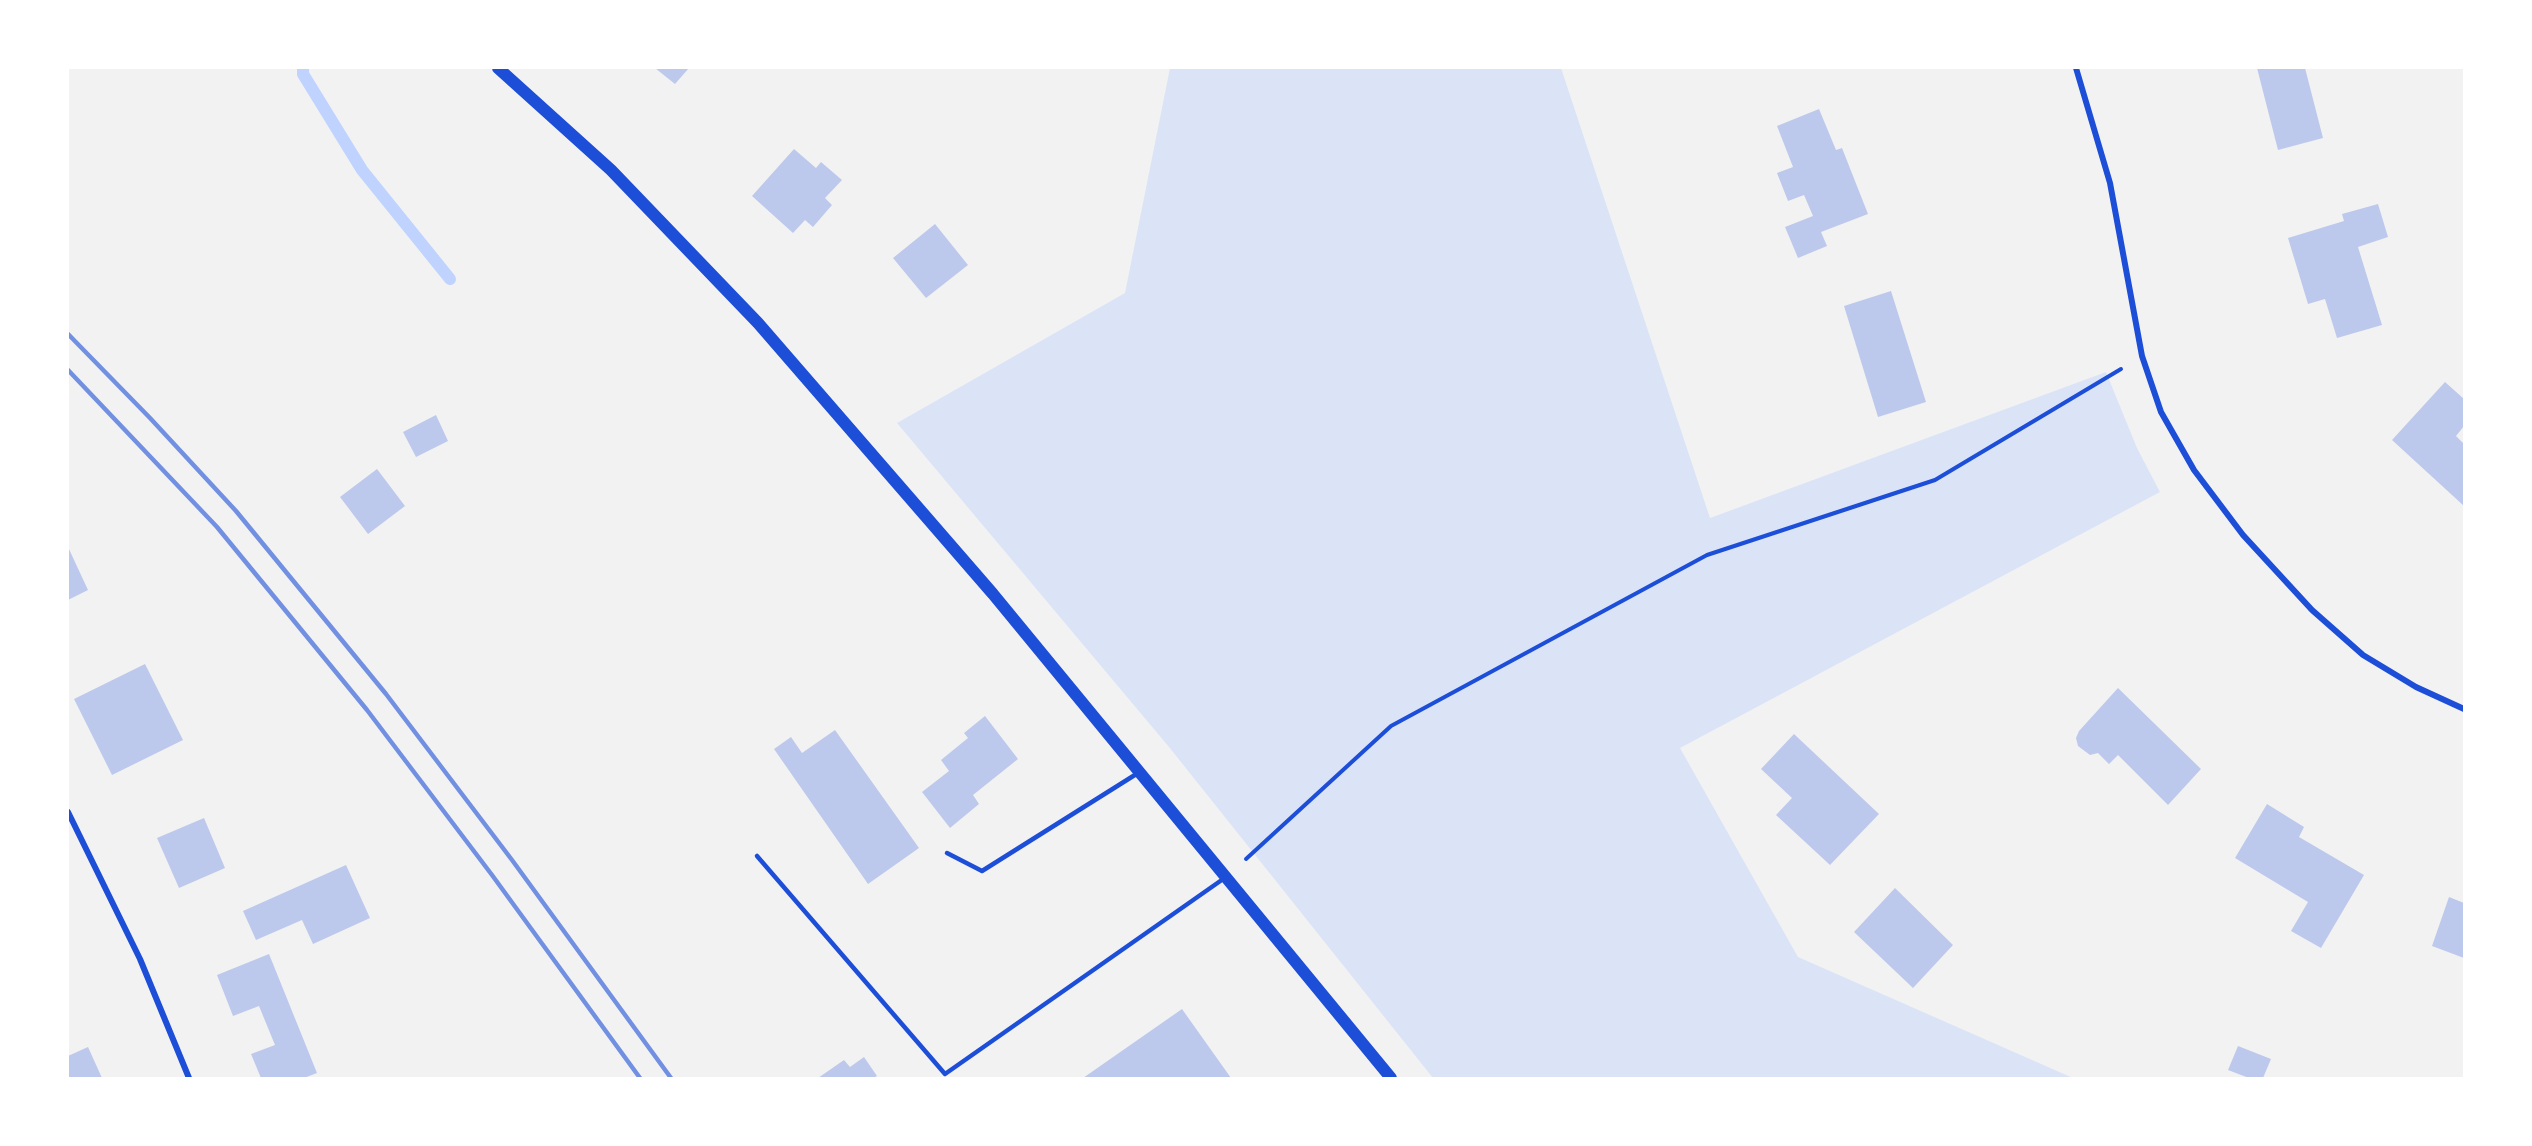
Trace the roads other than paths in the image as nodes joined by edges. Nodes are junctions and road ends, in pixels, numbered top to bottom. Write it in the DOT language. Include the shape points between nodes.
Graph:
graph roads {
  1 [pos="498,68"];
  2 [pos="2076,68"];
  3 [pos="2464,709"];
  4 [pos="1138,773"];
  5 [pos="68,812"];
  6 [pos="947,853"];
  7 [pos="757,856"];
  8 [pos="1226,877"];
  9 [pos="189,1078"];
  10 [pos="1391,1078"];
  1 -- 4 [label="main road" via="611,170 758,323 993,594"];
  2 -- 3 [label="street" via="2110,183 2142,356 2161,412 2194,470 2243,535 2312,610 2363,655 2416,687"];
  4 -- 6 [label="lane" via="982,871"];
  4 -- 8 [label="main road"];
  5 -- 9 [label="street" via="140,958"];
  7 -- 8 [label="lane" via="945,1074"];
  8 -- 10 [label="main road"];
}
